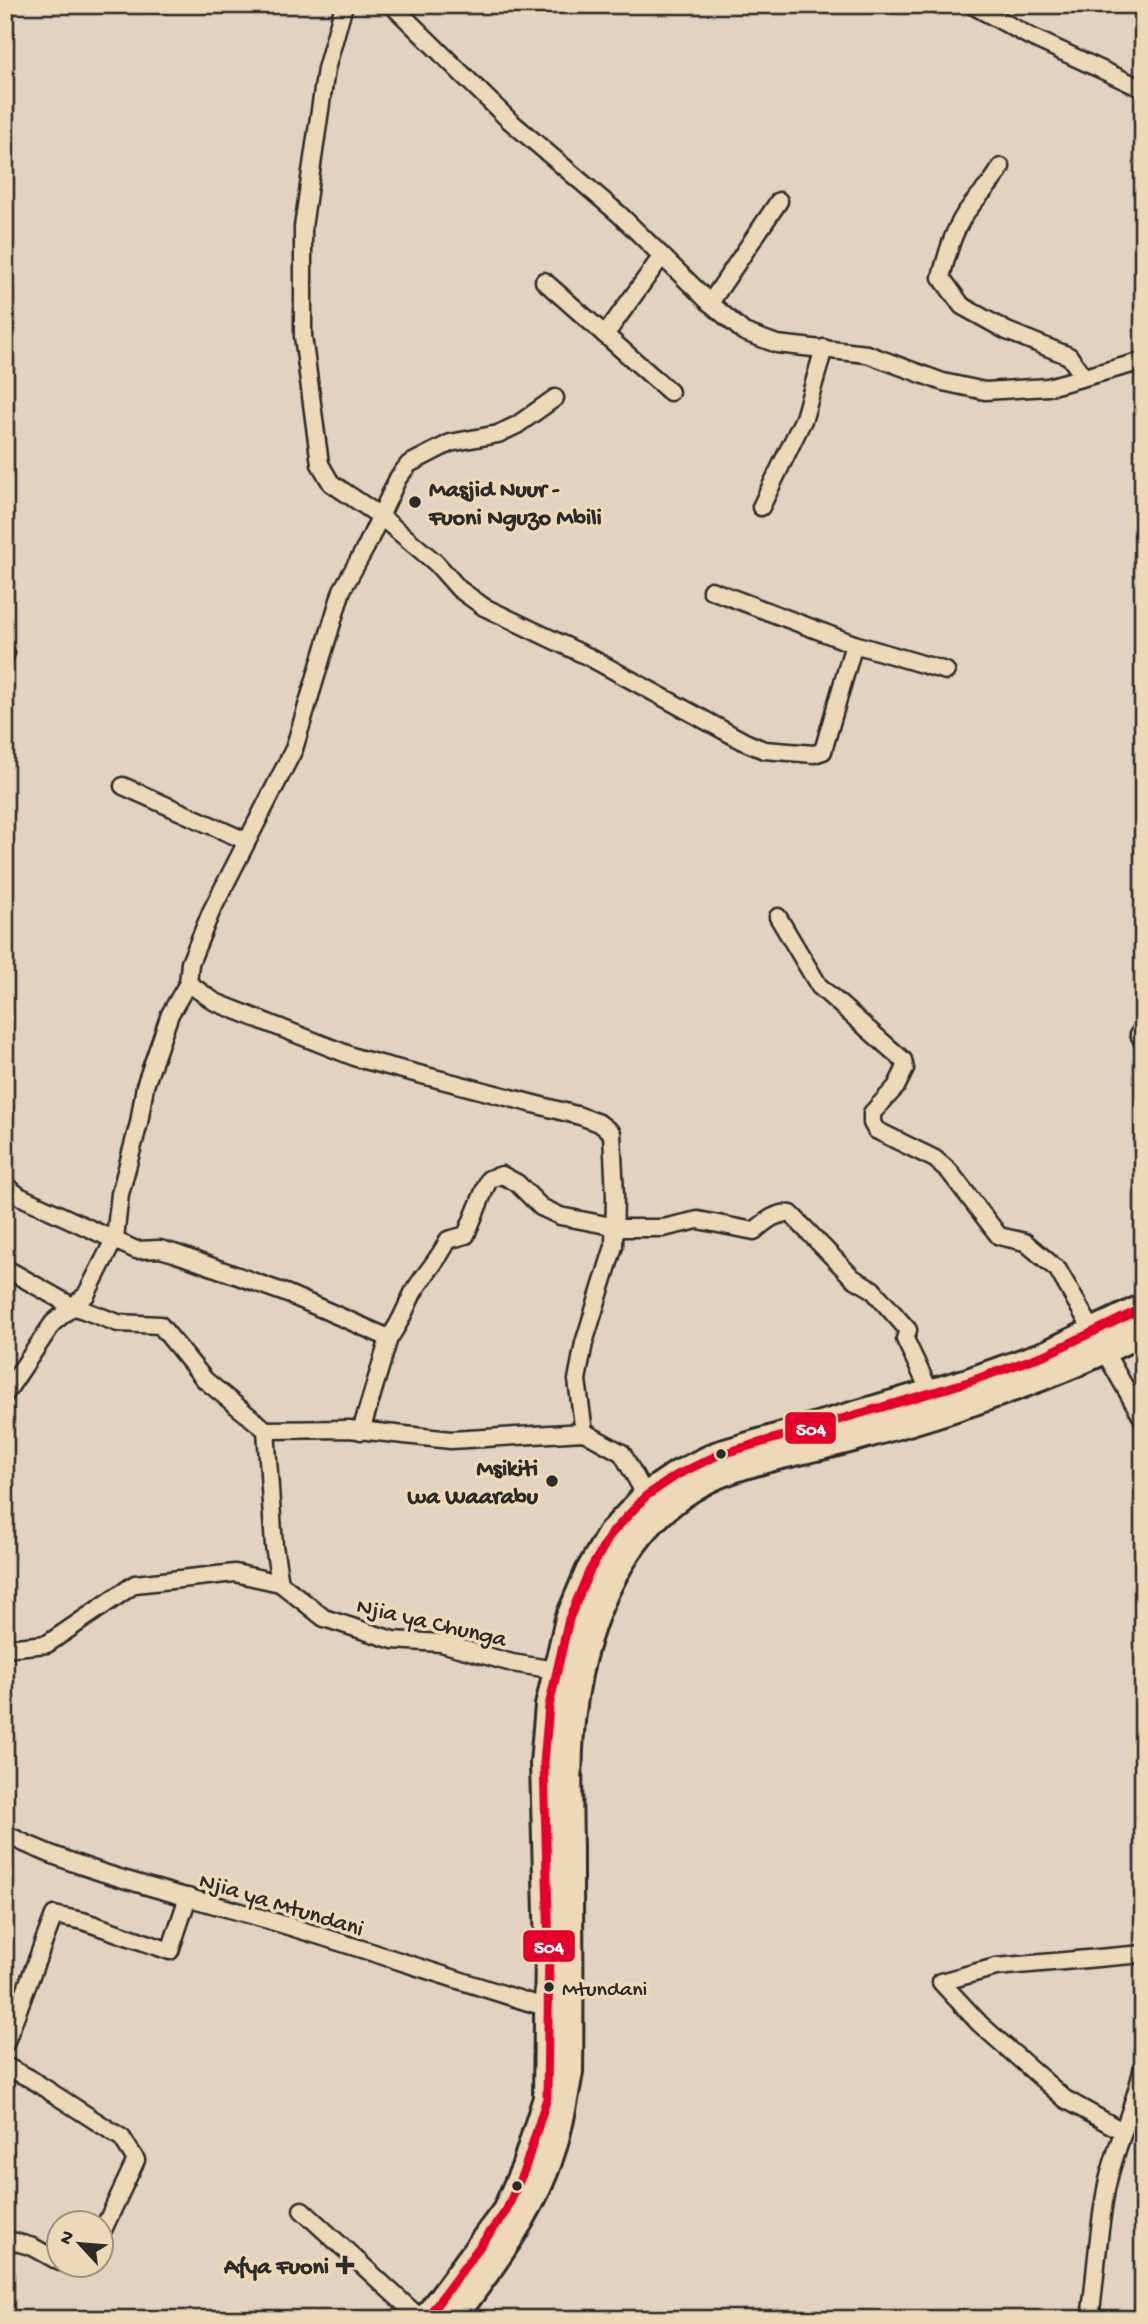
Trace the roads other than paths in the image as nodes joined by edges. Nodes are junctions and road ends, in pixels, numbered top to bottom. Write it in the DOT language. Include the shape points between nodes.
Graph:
graph roads {
  1 [pos="344,5"];
  2 [pos="392,5"];
  3 [pos="972,5"];
  4 [pos="1143,89"];
  5 [pos="1001,166"];
  6 [pos="779,201"];
  7 [pos="663,256"];
  8 [pos="544,281"];
  9 [pos="710,303"];
  10 [pos="605,335"];
  11 [pos="824,348"];
  12 [pos="1143,361"];
  13 [pos="1083,376"];
  14 [pos="670,392"];
  15 [pos="555,398"];
  16 [pos="761,507"];
  17 [pos="380,516"];
  18 [pos="710,590"];
  19 [pos="855,644"];
  20 [pos="946,671"];
  21 [pos="123,786"];
  22 [pos="246,841"];
  23 [pos="778,917"];
  24 [pos="188,983"];
  25 [pos="1143,1028"];
  26 [pos="1143,1042"];
  27 [pos="5,1185"];
  28 [pos="613,1227"];
  29 [pos="115,1238"];
  30 [pos="5,1268"];
  31 [pos="70,1305"];
  32 [pos="1143,1308"];
  33 [pos="1143,1331"];
  34 [pos="389,1338"];
  35 [pos="1099,1341"];
  36 [pos="5,1394"];
  37 [pos="930,1394"];
  38 [pos="1143,1419"];
  39 [pos="266,1430"];
  40 [pos="361,1431"];
  41 [pos="584,1432"];
  42 [pos="646,1496"];
  43 [pos="280,1583"];
  44 [pos="5,1648"];
  45 [pos="555,1670"];
  46 [pos="5,1834"];
  47 [pos="188,1897"];
  48 [pos="1143,1954"];
  49 [pos="548,2008"];
  50 [pos="5,2044"];
  51 [pos="5,2066"];
  52 [pos="1143,2066"];
  53 [pos="1122,2131"];
  54 [pos="113,2208"];
  55 [pos="302,2210"];
  56 [pos="5,2239"];
  57 [pos="46,2254"];
  58 [pos="424,2319"];
  59 [pos="452,2319"];
  60 [pos="1090,2319"];
  1 -- 17 [label="street" via="326,69 308,177 303,336 320,464 343,494"];
  2 -- 7 [label="street" via="509,120"];
  3 -- 4 [label="street"];
  5 -- 13 [label="street" via="960,223 941,277 962,306 1007,331 1069,356"];
  6 -- 9 [label="street"];
  7 -- 9 [label="street"];
  7 -- 10 [label="street"];
  8 -- 10 [label="street"];
  9 -- 11 [label="street" via="744,332 777,344"];
  10 -- 14 [label="street"];
  11 -- 13 [label="street" via="867,354 943,382 985,391 1048,387"];
  11 -- 16 [label="street" via="804,418"];
  12 -- 13 [label="street"];
  15 -- 17 [label="street" via="498,434 450,443 409,464"];
  17 -- 19 [label="street" via="484,607 764,750 823,751"];
  17 -- 22 [label="street" via="330,620 294,749"];
  18 -- 19 [label="street"];
  19 -- 20 [label="street"];
  21 -- 22 [label="street"];
  22 -- 24 [label="street" via="195,950"];
  23 -- 35 [label="street" via="819,986 903,1060 905,1069 896,1087 872,1113 876,1130 918,1148 949,1171 999,1236 1038,1250 1058,1270"];
  24 -- 28 [label="street" via="215,1002 357,1058 599,1123 612,1133"];
  24 -- 29 [label="street" via="170,1014 145,1087 120,1194"];
  25 -- 26 [label="street" via="1139,1034"];
  27 -- 29 [label="street" via="41,1207"];
  28 -- 34 [label="street" via="559,1216 502,1175 489,1179 466,1235 448,1240"];
  28 -- 37 [label="street" via="655,1229 698,1220 754,1231 784,1213 792,1214 853,1278 872,1289 908,1330 905,1339"];
  28 -- 41 [label="street" via="614,1246 584,1342 578,1380"];
  29 -- 31 [label="street" via="86,1295"];
  29 -- 34 [label="street" via="136,1250 160,1249 288,1294"];
  30 -- 31 [label="street"];
  31 -- 36 [label="street"];
  31 -- 39 [label="street" via="118,1323 160,1325 205,1380"];
  32 -- 35 [label="main road"];
  33 -- 35 [label="main road"];
  34 -- 40 [label="street"];
  35 -- 37 [label="main road"];
  35 -- 38 [label="street"];
  35 -- 59 [label="main road" via="1020,1385 721,1474 665,1507 619,1564 590,1631 572,1712 569,2072 563,2113 544,2172 521,2219"];
  37 -- 42 [label="main road" via="718,1455"];
  39 -- 40 [label="street"];
  39 -- 43 [label="street"];
  40 -- 41 [label="street" via="452,1440"];
  41 -- 42 [label="street" via="622,1452"];
  42 -- 45 [label="main road" via="611,1534 589,1572"];
  43 -- 44 [label="street" via="235,1573 135,1584 47,1644"];
  43 -- 45 [label="street, Njia ya Chunga" via="324,1618 336,1622 393,1640 441,1643"];
  45 -- 49 [label="main road" via="544,1763"];
  46 -- 47 [label="street, Njia ya Mtundani" via="39,1851"];
  47 -- 49 [label="street, Njia ya Mtundani"];
  47 -- 50 [label="street" via="170,1951 54,1915"];
  48 -- 53 [label="street" via="996,1967 941,1982 980,2024 1065,2099"];
  49 -- 58 [label="main road" via="547,2098 525,2168 506,2211"];
  51 -- 54 [label="street" via="122,2137 136,2160"];
  52 -- 53 [label="street" via="1138,2095"];
  53 -- 60 [label="street" via="1107,2185"];
  55 -- 58 [label="street"];
  56 -- 57 [label="street"];
}
